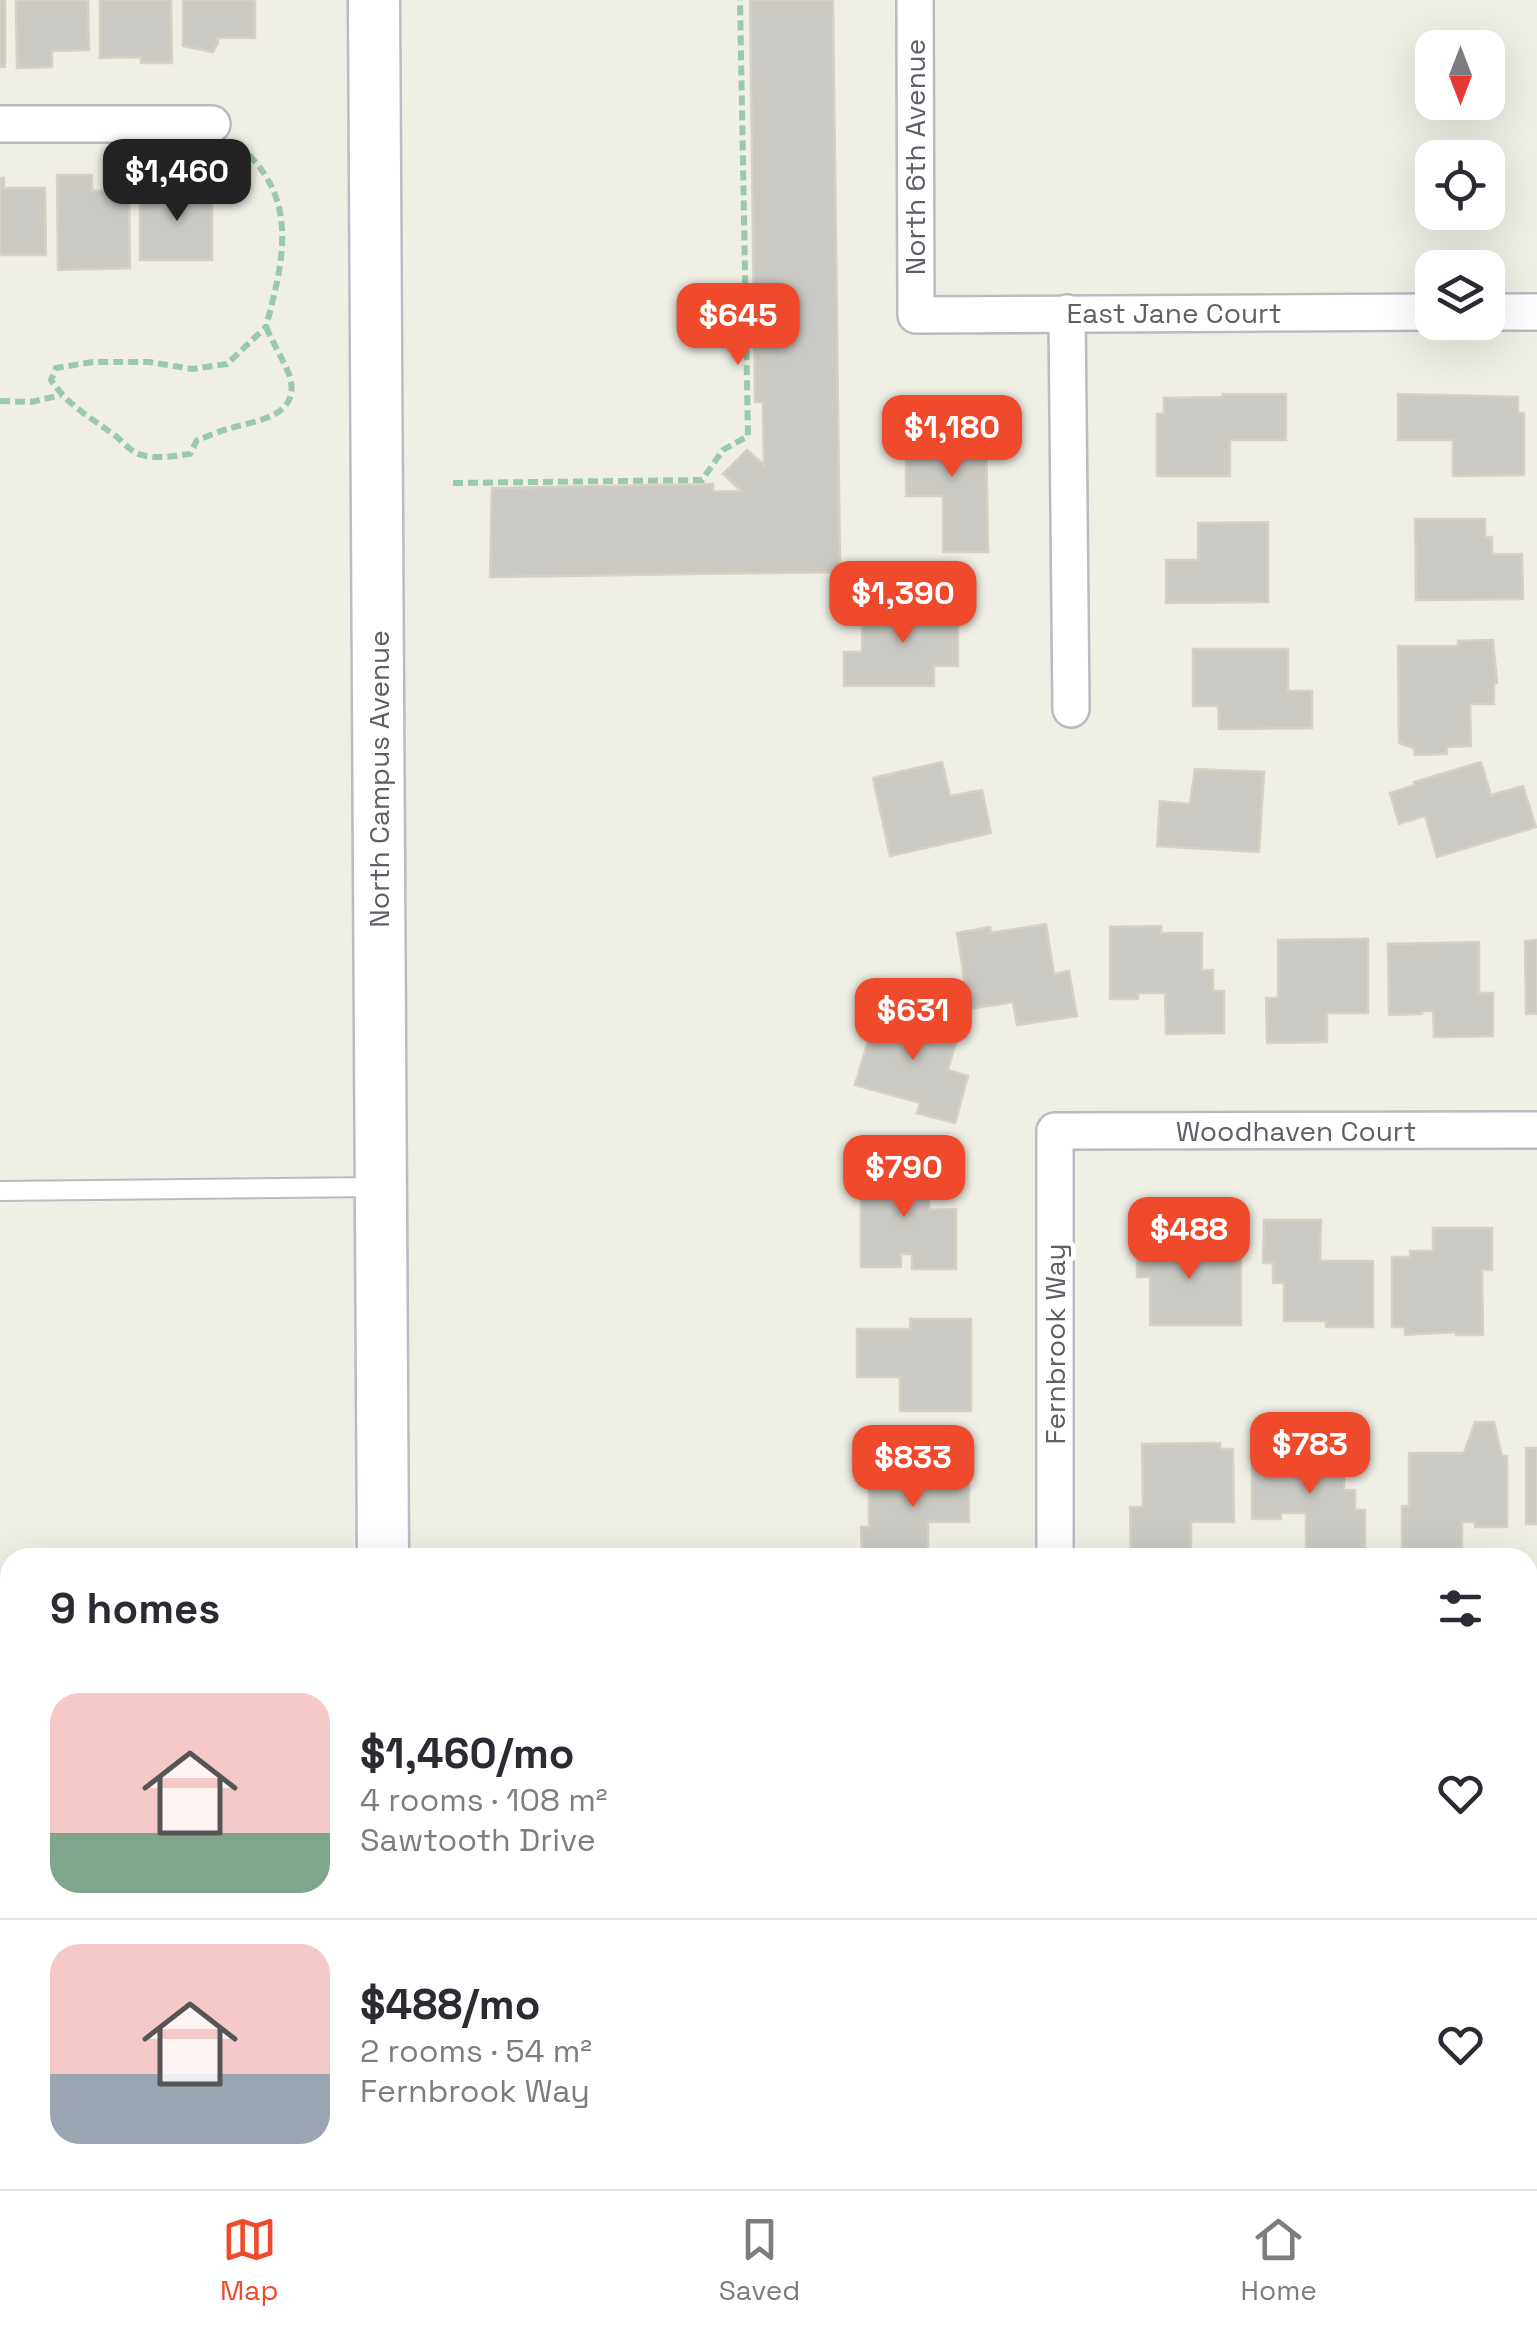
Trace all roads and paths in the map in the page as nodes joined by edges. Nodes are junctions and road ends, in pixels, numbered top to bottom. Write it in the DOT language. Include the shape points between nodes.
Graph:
graph roads {
  1 [pos="374,0"];
  2 [pos="740,0"];
  3 [pos="914,0"];
  4 [pos="0,124"];
  5 [pos="212,124"];
  6 [pos="249,155"];
  7 [pos="1415,312"];
  8 [pos="1505,312"];
  9 [pos="1537,312"];
  10 [pos="1068,313"];
  11 [pos="916,314"];
  12 [pos="266,326"];
  13 [pos="61,395"];
  14 [pos="0,401"];
  15 [pos="453,484"];
  16 [pos="1072,709"];
  17 [pos="1537,1130"];
  18 [pos="1056,1131"];
  19 [pos="381,1187"];
  20 [pos="0,1191"];
  21 [pos="383,1548"];
  22 [pos="1054,1548"];
  1 -- 19 [label="main road, North Campus Avenue"];
  2 -- 15 [label="path" via="748,436 722,450 702,480"];
  3 -- 11 [label="street, North 6th Avenue"];
  4 -- 5 [label="street"];
  6 -- 12 [label="path" via="281,210 284,235"];
  7 -- 10 [label="street, East Jane Court"];
  8 -- 9 [label="street"];
  10 -- 11 [label="street, East Jane Court"];
  10 -- 16 [label="street"];
  12 -- 13 [label="path" via="228,364 192,369 92,362 56,368 51,380"];
  12 -- 13 [label="path" via="290,378 290,399 256,424 197,440 190,454 137,455"];
  13 -- 14 [label="path"];
  17 -- 18 [label="street, Woodhaven Court"];
  18 -- 22 [label="street, Fernbrook Way"];
  19 -- 20 [label="lane"];
  19 -- 21 [label="main road, North Campus Avenue"];
}
